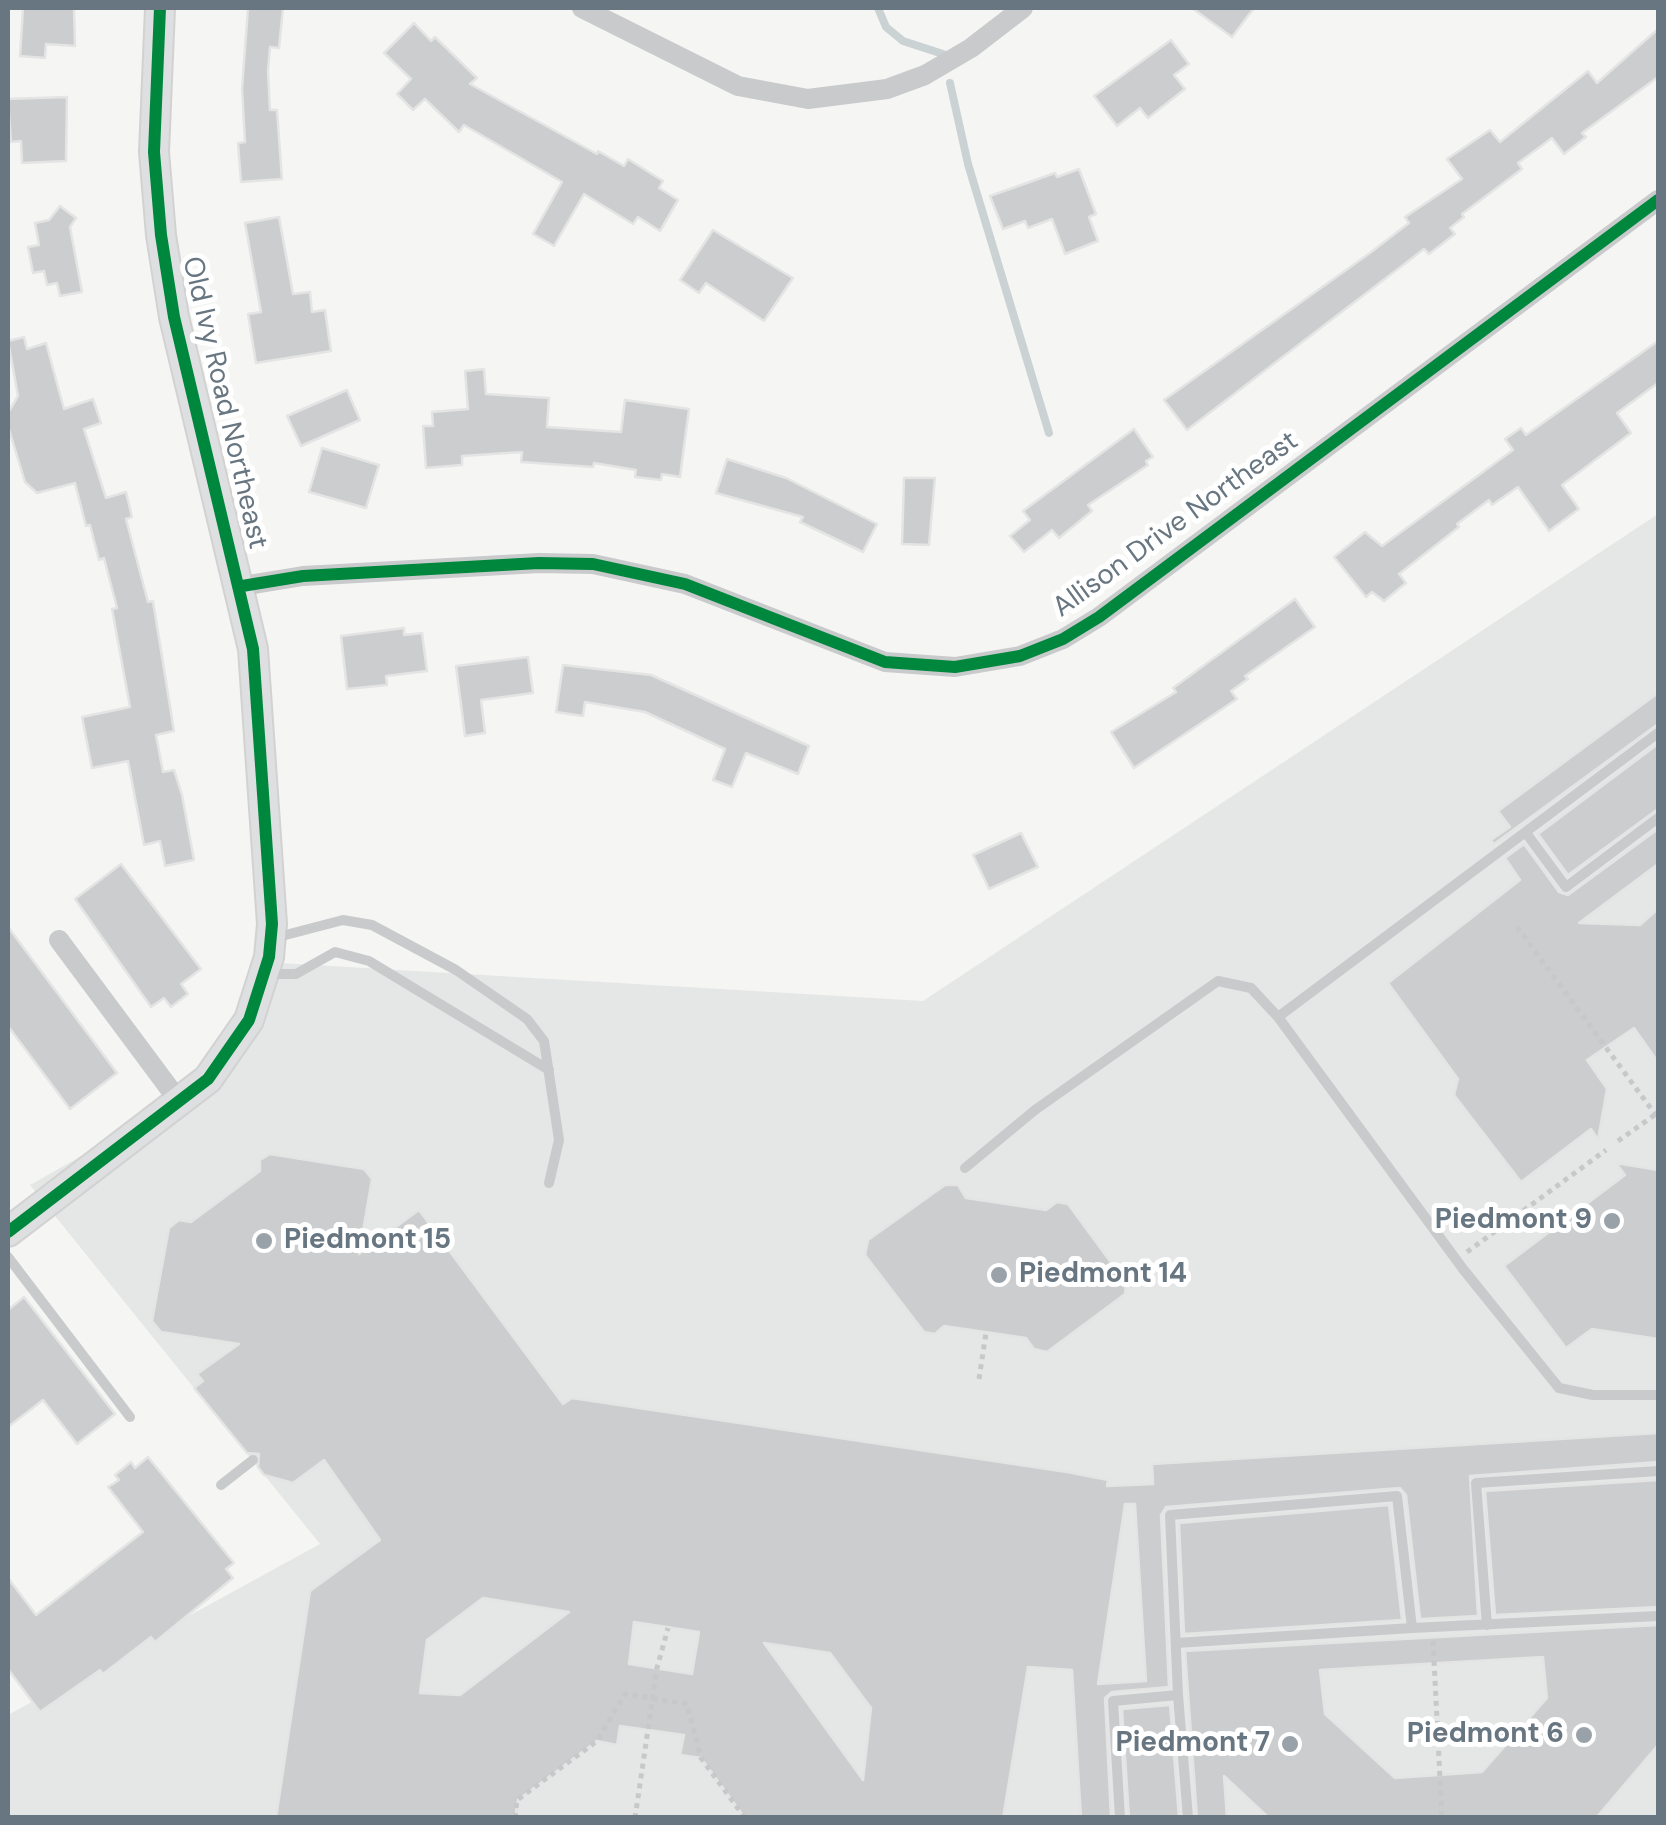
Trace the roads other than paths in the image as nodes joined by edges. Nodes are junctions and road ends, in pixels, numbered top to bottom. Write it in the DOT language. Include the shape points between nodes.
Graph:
graph roads {
  1 [pos="160,8"];
  2 [pos="582,8"];
  3 [pos="1024,8"];
  4 [pos="1658,200"];
  5 [pos="242,586"];
  6 [pos="1658,734"];
  7 [pos="1658,818"];
  8 [pos="1526,833"];
  9 [pos="270,939"];
  10 [pos="58,940"];
  11 [pos="264,974"];
  12 [pos="1278,1017"];
  13 [pos="549,1070"];
  14 [pos="181,1104"];
  15 [pos="964,1168"];
  16 [pos="548,1183"];
  17 [pos="8,1232"];
  18 [pos="8,1257"];
  19 [pos="1658,1395"];
  20 [pos="130,1418"];
  21 [pos="252,1460"];
  22 [pos="1658,1471"];
  23 [pos="221,1484"];
  24 [pos="1658,1616"];
  25 [pos="1486,1625"];
  26 [pos="1412,1628"];
  27 [pos="1176,1643"];
  28 [pos="1178,1696"];
  29 [pos="1120,1818"];
  30 [pos="1188,1818"];
  1 -- 5 [label="street, Old Ivy Road Northeast" via="154,152 160,234"];
  2 -- 3 [label="street" via="738,86 808,99 874,92 925,75"];
  4 -- 5 [label="street, Allison Drive Northeast" via="1099,617 1020,656 955,667 885,662 686,584 593,564 303,576"];
  5 -- 9 [label="street, Old Ivy Road Northeast" via="261,709"];
  6 -- 8 [label="lane"];
  7 -- 8 [label="lane" via="1566,887"];
  8 -- 12 [label="lane"];
  9 -- 11 [label="street, Old Ivy Road Northeast"];
  9 -- 13 [label="lane" via="343,920 372,925 456,970 527,1019 544,1041"];
  10 -- 14 [label="street"];
  11 -- 13 [label="lane" via="296,974 335,952 369,960"];
  11 -- 14 [label="street, Old Ivy Road Northeast" via="231,1051"];
  12 -- 15 [label="lane" via="1251,988 1218,980"];
  12 -- 19 [label="lane" via="1559,1388 1593,1396"];
  13 -- 16 [label="lane" via="559,1140"];
  14 -- 17 [label="street, Old Ivy Road Northeast"];
  18 -- 20 [label="lane"];
  21 -- 23 [label="lane"];
  22 -- 25 [label="lane" via="1476,1482"];
  24 -- 25 [label="lane"];
  25 -- 26 [label="lane"];
  26 -- 27 [label="lane"];
  26 -- 27 [label="lane" via="1397,1496 1170,1514"];
  27 -- 28 [label="lane"];
  28 -- 29 [label="lane" via="1113,1701"];
  28 -- 30 [label="lane"];
}
